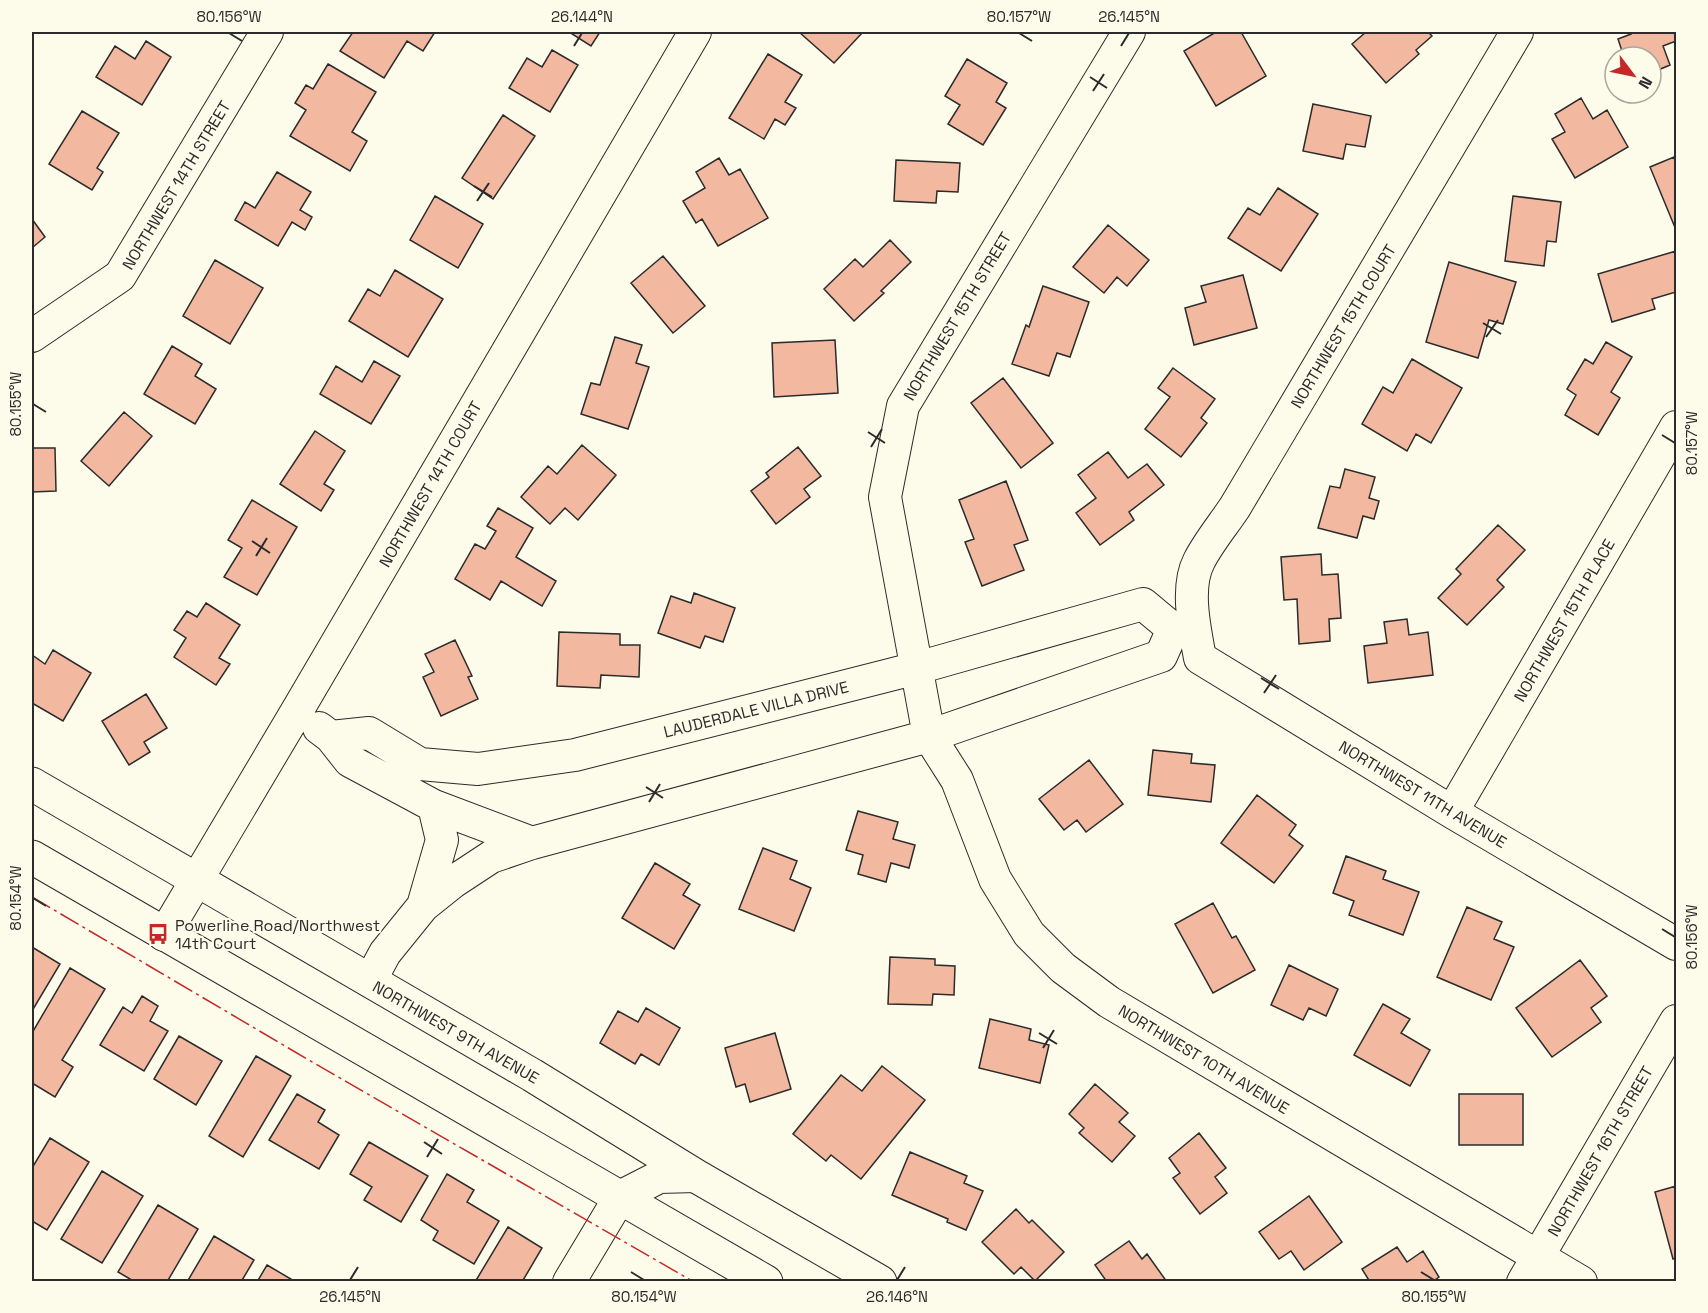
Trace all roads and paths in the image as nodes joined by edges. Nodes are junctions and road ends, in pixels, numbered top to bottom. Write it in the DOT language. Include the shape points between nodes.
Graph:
graph roads {
  1 [pos="267,32"];
  2 [pos="695,32"];
  3 [pos="1129,32"];
  4 [pos="1517,32"];
  5 [pos="32,336"];
  6 [pos="1677,427"];
  7 [pos="1183,627"];
  8 [pos="917,668"];
  9 [pos="297,711"];
  10 [pos="929,736"];
  11 [pos="331,737"];
  12 [pos="32,784"];
  13 [pos="434,806"];
  14 [pos="1452,812"];
  15 [pos="532,843"];
  16 [pos="32,857"];
  17 [pos="196,880"];
  18 [pos="423,906"];
  19 [pos="164,935"];
  20 [pos="1677,944"];
  21 [pos="369,981"];
  22 [pos="1677,1021"];
  23 [pos="696,1176"];
  24 [pos="620,1197"];
  25 [pos="1531,1269"];
  26 [pos="569,1281"];
  27 [pos="766,1281"];
  28 [pos="880,1281"];
  29 [pos="1581,1281"];
  1 -- 5 [label="street, NORTHWEST 14TH STREET" via="120,276"];
  2 -- 9 [label="street, NORTHWEST 14TH COURT"];
  3 -- 8 [label="street, NORTHWEST 15TH STREET" via="903,406 885,497"];
  4 -- 7 [label="street, NORTHWEST 15TH COURT" via="1198,563"];
  6 -- 14 [label="street, NORTHWEST 15TH PLACE"];
  7 -- 8 [label="street, LAUDERDALE VILLA DRIVE" via="1143,604"];
  7 -- 10 [label="street" via="1161,656"];
  7 -- 14 [label="street, NORTHWEST 11TH AVENUE" via="1200,658"];
  8 -- 10 [label="street, NORTHWEST 15TH STREET"];
  8 -- 11 [label="street, LAUDERDALE VILLA DRIVE" via="575,755 478,769 420,764 369,733"];
  9 -- 11 [label="street"];
  9 -- 17 [label="street, NORTHWEST 14TH COURT"];
  10 -- 15 [label="street"];
  10 -- 25 [label="street, NORTHWEST 10TH AVENUE" via="957,780 995,879 1029,934 1063,968 1108,1002"];
  11 -- 13 [label="street" via="350,761"];
  12 -- 17 [label="main road, NORTHWEST 9TH AVENUE"];
  13 -- 15 [label="street"];
  13 -- 18 [label="street" via="442,840"];
  14 -- 20 [label="street, NORTHWEST 11TH AVENUE"];
  15 -- 18 [label="street" via="491,857"];
  16 -- 19 [label="main road"];
  17 -- 19 [label="street, NORTHWEST 14TH COURT"];
  17 -- 21 [label="main road, NORTHWEST 9TH AVENUE"];
  18 -- 21 [label="street" via="385,953"];
  19 -- 24 [label="main road"];
  21 -- 23 [label="main road, NORTHWEST 9TH AVENUE"];
  22 -- 25 [label="street, NORTHWEST 16TH STREET"];
  23 -- 24 [label="street" via="659,1177"];
  23 -- 28 [label="main road, NORTHWEST 9TH AVENUE"];
  24 -- 26 [label="street"];
  24 -- 27 [label="main road"];
  25 -- 29 [label="street, NORTHWEST 10TH AVENUE"];
}
